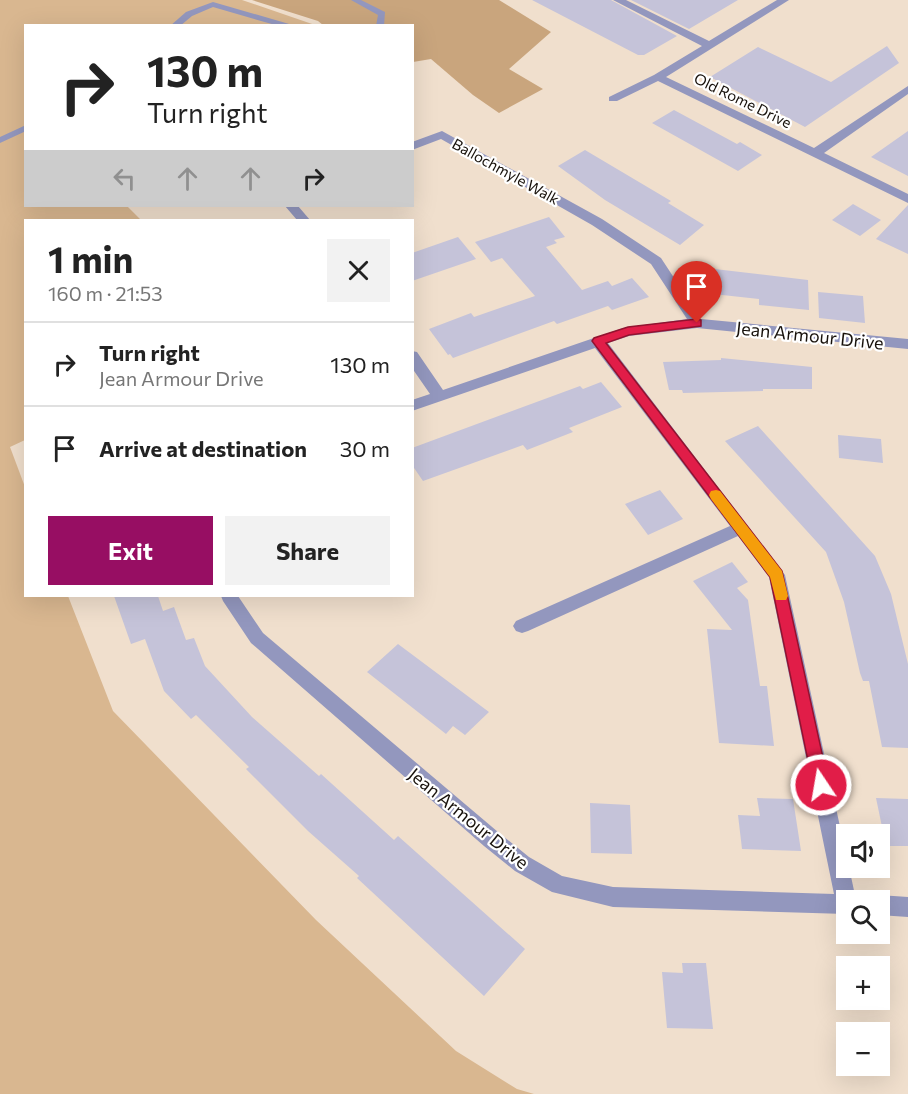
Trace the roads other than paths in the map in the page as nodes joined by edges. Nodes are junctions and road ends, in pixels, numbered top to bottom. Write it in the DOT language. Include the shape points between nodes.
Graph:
graph roads {
  1 [pos="355,0"];
  2 [pos="618,0"];
  3 [pos="784,0"];
  4 [pos="176,24"];
  5 [pos="282,24"];
  6 [pos="380,24"];
  7 [pos="709,45"];
  8 [pos="658,77"];
  9 [pos="908,89"];
  10 [pos="613,99"];
  11 [pos="24,128"];
  12 [pos="0,140"];
  13 [pos="414,145"];
  14 [pos="815,153"];
  15 [pos="908,199"];
  16 [pos="292,207"];
  17 [pos="303,219"];
  18 [pos="697,323"];
  19 [pos="598,341"];
  20 [pos="904,345"];
  21 [pos="414,359"];
  22 [pos="439,396"];
  23 [pos="414,405"];
  24 [pos="741,528"];
  25 [pos="230,597"];
  26 [pos="522,626"];
  27 [pos="843,890"];
  28 [pos="836,903"];
  29 [pos="890,906"];
  30 [pos="908,907"];
  1 -- 6 [label="lane" via="382,14"];
  2 -- 7 [label="street"];
  3 -- 7 [label="street, Old Rome Drive"];
  4 -- 5 [label="lane" via="213,4"];
  7 -- 8 [label="street, Old Rome Drive"];
  8 -- 10 [label="street, Old Rome Drive"];
  8 -- 14 [label="street, Old Rome Drive"];
  9 -- 14 [label="street"];
  11 -- 12 [label="lane"];
  13 -- 18 [label="street, Ballochmyle Walk" via="442,135 597,222 656,261"];
  14 -- 15 [label="street, Old Rome Drive"];
  16 -- 17 [label="street"];
  18 -- 19 [label="street, Jean Armour Drive" via="628,331"];
  18 -- 20 [label="street, Jean Armour Drive"];
  19 -- 22 [label="street, Jean Armour Drive"];
  19 -- 24 [label="street"];
  21 -- 22 [label="street"];
  22 -- 23 [label="street, Jean Armour Drive"];
  24 -- 26 [label="street"];
  24 -- 27 [label="street" via="777,575"];
  25 -- 28 [label="street, Jean Armour Drive" via="257,638 491,839 522,864 559,885 613,897"];
  29 -- 30 [label="street"];
}
